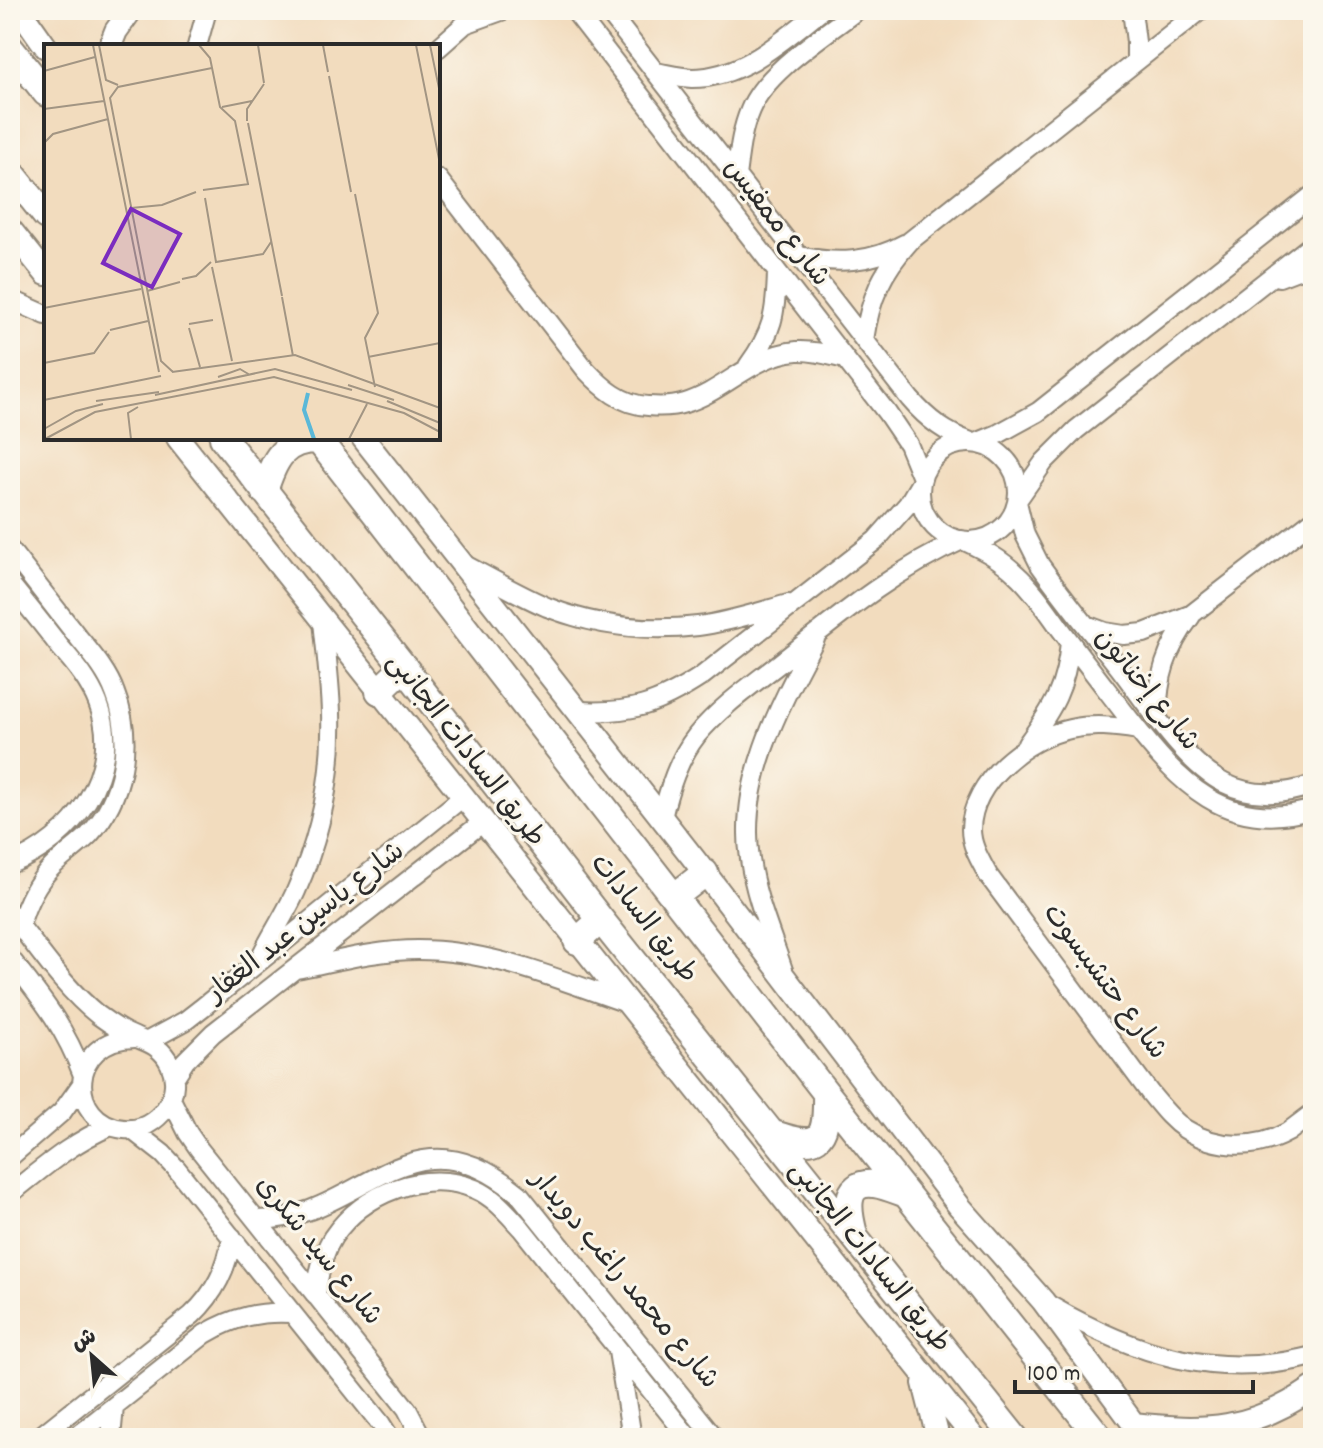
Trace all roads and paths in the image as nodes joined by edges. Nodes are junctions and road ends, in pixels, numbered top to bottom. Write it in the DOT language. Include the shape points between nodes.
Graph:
graph roads {
  1 [pos="20,10"];
  2 [pos="131,10"];
  3 [pos="207,10"];
  4 [pos="504,10"];
  5 [pos="574,10"];
  6 [pos="607,10"];
  7 [pos="821,10"];
  8 [pos="857,10"];
  9 [pos="1132,10"];
  10 [pos="1201,10"];
  11 [pos="470,17"];
  12 [pos="781,42"];
  13 [pos="44,44"];
  14 [pos="111,44"];
  15 [pos="198,44"];
  16 [pos="440,46"];
  17 [pos="10,48"];
  18 [pos="794,60"];
  19 [pos="1136,61"];
  20 [pos="655,72"];
  21 [pos="44,90"];
  22 [pos="10,171"];
  23 [pos="736,176"];
  24 [pos="440,182"];
  25 [pos="1313,195"];
  26 [pos="44,214"];
  27 [pos="10,229"];
  28 [pos="910,241"];
  29 [pos="1313,244"];
  30 [pos="799,256"];
  31 [pos="1313,264"];
  32 [pos="44,272"];
  33 [pos="777,272"];
  34 [pos="1262,284"];
  35 [pos="10,299"];
  36 [pos="44,314"];
  37 [pos="864,340"];
  38 [pos="845,359"];
  39 [pos="747,367"];
  40 [pos="180,440"];
  41 [pos="225,440"];
  42 [pos="305,440"];
  43 [pos="319,440"];
  44 [pos="365,440"];
  45 [pos="973,442"];
  46 [pos="921,481"];
  47 [pos="264,491"];
  48 [pos="1018,500"];
  49 [pos="1313,520"];
  50 [pos="963,540"];
  51 [pos="10,550"];
  52 [pos="462,563"];
  53 [pos="10,584"];
  54 [pos="799,602"];
  55 [pos="1192,614"];
  56 [pos="323,621"];
  57 [pos="1086,625"];
  58 [pos="818,633"];
  59 [pos="1070,642"];
  60 [pos="404,667"];
  61 [pos="379,691"];
  62 [pos="578,711"];
  63 [pos="1157,718"];
  64 [pos="1138,730"];
  65 [pos="1025,748"];
  66 [pos="1313,785"];
  67 [pos="463,797"];
  68 [pos="1313,809"];
  69 [pos="662,818"];
  70 [pos="483,822"];
  71 [pos="37,853"];
  72 [pos="10,864"];
  73 [pos="50,869"];
  74 [pos="705,873"];
  75 [pos="674,897"];
  76 [pos="15,919"];
  77 [pos="601,920"];
  78 [pos="577,941"];
  79 [pos="10,958"];
  80 [pos="256,965"];
  81 [pos="294,970"];
  82 [pos="787,980"];
  83 [pos="627,1003"];
  84 [pos="141,1040"];
  85 [pos="174,1078"];
  86 [pos="82,1079"];
  87 [pos="826,1093"];
  88 [pos="171,1099"];
  89 [pos="1313,1113"];
  90 [pos="111,1126"];
  91 [pos="131,1129"];
  92 [pos="771,1133"];
  93 [pos="10,1157"];
  94 [pos="10,1194"];
  95 [pos="906,1194"];
  96 [pos="311,1211"];
  97 [pos="537,1217"];
  98 [pos="256,1220"];
  99 [pos="521,1228"];
  100 [pos="232,1237"];
  101 [pos="332,1239"];
  102 [pos="855,1239"];
  103 [pos="213,1291"];
  104 [pos="316,1296"];
  105 [pos="1043,1301"];
  106 [pos="292,1313"];
  107 [pos="235,1318"];
  108 [pos="617,1348"];
  109 [pos="1313,1356"];
  110 [pos="922,1374"];
  111 [pos="1313,1388"];
  112 [pos="114,1407"];
  113 [pos="1139,1431"];
  114 [pos="1008,1436"];
  115 [pos="38,1438"];
  116 [pos="74,1438"];
  117 [pos="111,1438"];
  118 [pos="390,1438"];
  119 [pos="422,1438"];
  120 [pos="632,1438"];
  121 [pos="689,1438"];
  122 [pos="715,1438"];
  123 [pos="938,1438"];
  124 [pos="974,1438"];
  125 [pos="1100,1438"];
  1 -- 13 [label="street"];
  2 -- 14 [label="street"];
  3 -- 15 [label="street"];
  4 -- 11 [label="street"];
  5 -- 33 [label="street, شارع ممفيس"];
  6 -- 20 [label="street, شارع ممفيس"];
  7 -- 12 [label="street"];
  8 -- 18 [label="street"];
  9 -- 19 [label="street"];
  10 -- 19 [label="street"];
  11 -- 16 [label="street"];
  12 -- 18 [label="street" via="780,54"];
  12 -- 20 [label="street" via="746,65 709,76"];
  17 -- 21 [label="main road"];
  18 -- 23 [label="street" via="762,88 751,106"];
  19 -- 28 [label="street"];
  20 -- 23 [label="street, شارع ممفيس"];
  22 -- 26 [label="main road"];
  23 -- 30 [label="street, شارع ممفيس"];
  24 -- 39 [label="street" via="586,370 619,399 641,406 685,403"];
  25 -- 45 [label="street" via="1038,412"];
  27 -- 32 [label="street"];
  28 -- 30 [label="street" via="844,262"];
  28 -- 37 [label="street" via="873,296"];
  29 -- 34 [label="street"];
  30 -- 37 [label="street, شارع ممفيس"];
  31 -- 34 [label="street"];
  33 -- 38 [label="street, شارع ممفيس"];
  33 -- 39 [label="street" via="772,323"];
  34 -- 48 [label="street" via="1076,430 1044,462"];
  35 -- 36 [label="street"];
  37 -- 45 [label="street, شارع ممفيس" via="923,413 954,436"];
  38 -- 39 [label="street" via="796,351"];
  38 -- 46 [label="street, شارع ممفيس" via="908,444"];
  40 -- 56 [label="street, طريق السادات الجانبى"];
  41 -- 47 [label="main road, طريق السادات"];
  42 -- 47 [label="main road" via="277,458"];
  43 -- 75 [label="main road, طريق السادات"];
  44 -- 52 [label="street"];
  45 -- 46 [label="street" via="940,452"];
  45 -- 48 [label="street" via="1004,456 1018,483"];
  46 -- 50 [label="street" via="920,499 934,527"];
  46 -- 54 [label="street" via="876,540"];
  47 -- 60 [label="main road, طريق السادات"];
  48 -- 50 [label="street" via="1004,527 979,540"];
  48 -- 57 [label="street, شارع إخناتون" via="1032,550"];
  49 -- 55 [label="street"];
  50 -- 58 [label="street" via="902,571"];
  50 -- 59 [label="street, شارع إخناتون" via="1017,574"];
  51 -- 73 [label="street" via="100,665 124,721 126,751 108,810"];
  52 -- 54 [label="street" via="547,607 622,626 700,626"];
  52 -- 62 [label="street"];
  53 -- 71 [label="street" via="84,677 99,704 105,735 103,766 92,796 74,821"];
  54 -- 62 [label="street" via="702,676 655,703 630,710"];
  55 -- 57 [label="street" via="1144,633 1124,635"];
  55 -- 63 [label="street" via="1168,652"];
  56 -- 61 [label="street, طريق السادات الجانبى"];
  56 -- 80 [label="street" via="331,749 320,822 295,893"];
  57 -- 63 [label="street, شارع إخناتون"];
  58 -- 69 [label="street" via="697,735 669,788"];
  58 -- 82 [label="street" via="761,757 748,823 756,889"];
  59 -- 64 [label="street, شارع إخناتون"];
  59 -- 65 [label="street, شارع حتشبسوت" via="1062,687"];
  60 -- 61 [label="main road"];
  60 -- 77 [label="main road, طريق السادات"];
  61 -- 67 [label="street, طريق السادات الجانبى"];
  62 -- 69 [label="street"];
  63 -- 66 [label="street, شارع إخناتون" via="1188,754 1224,783 1268,794"];
  64 -- 65 [label="street, شارع حتشبسوت" via="1091,725 1045,736"];
  64 -- 68 [label="street, شارع إخناتون" via="1170,769 1225,808 1268,816"];
  65 -- 89 [label="street, شارع حتشبسوت" via="984,787 974,808 971,831 976,853 1150,1093 1184,1128 1224,1145 1268,1141"];
  67 -- 70 [label="street, طريق السادات الجانبى"];
  67 -- 80 [label="street, شارع ياسين عبد الغفار"];
  69 -- 74 [label="street"];
  70 -- 78 [label="street, طريق السادات الجانبى"];
  70 -- 81 [label="street, شارع ياسين عبد الغفار"];
  71 -- 72 [label="street"];
  71 -- 73 [label="street"];
  73 -- 76 [label="street"];
  74 -- 75 [label="main road"];
  74 -- 82 [label="street"];
  75 -- 87 [label="main road, طريق السادات"];
  76 -- 84 [label="street" via="71,990 101,1017"];
  77 -- 78 [label="main road"];
  77 -- 92 [label="main road, طريق السادات"];
  78 -- 83 [label="street, طريق السادات الجانبى"];
  79 -- 86 [label="street" via="63,1029"];
  80 -- 84 [label="street, شارع ياسين عبد الغفار" via="185,1021"];
  81 -- 83 [label="street" via="378,953 457,953 496,960"];
  81 -- 85 [label="street, شارع ياسين عبد الغفار" via="198,1046"];
  82 -- 105 [label="street" via="960,1207"];
  83 -- 110 [label="street, طريق السادات الجانبى"];
  84 -- 85 [label="street" via="161,1050"];
  84 -- 86 [label="street" via="107,1042 87,1061"];
  85 -- 88 [label="street"];
  86 -- 90 [label="street" via="90,1110"];
  86 -- 93 [label="street" via="62,1112"];
  87 -- 92 [label="main road" via="821,1134 806,1142"];
  87 -- 95 [label="main road, طريق السادات"];
  88 -- 91 [label="street" via="148,1125"];
  88 -- 98 [label="street, شارع سيد شكرى" via="199,1149"];
  90 -- 91 [label="street"];
  90 -- 94 [label="street" via="60,1153"];
  91 -- 100 [label="street, شارع سيد شكرى" via="163,1154"];
  92 -- 102 [label="main road, طريق السادات"];
  95 -- 102 [label="main road" via="875,1184 857,1188 848,1203"];
  95 -- 125 [label="main road, طريق السادات"];
  96 -- 97 [label="street, شارع محمد راغب دويدار" via="392,1168 446,1159 498,1177"];
  96 -- 98 [label="street, شارع محمد راغب دويدار"];
  96 -- 101 [label="street" via="317,1227"];
  97 -- 99 [label="street"];
  97 -- 122 [label="street, شارع محمد راغب دويدار"];
  98 -- 104 [label="street, شارع سيد شكرى"];
  99 -- 101 [label="street, شارع محمد راغب دويدار" via="477,1189 429,1180 371,1201"];
  99 -- 108 [label="street, شارع محمد راغب دويدار"];
  100 -- 103 [label="street"];
  100 -- 106 [label="street, شارع سيد شكرى"];
  101 -- 104 [label="street, شارع محمد راغب دويدار"];
  102 -- 114 [label="main road, طريق السادات"];
  103 -- 107 [label="street" via="228,1302"];
  103 -- 115 [label="street" via="192,1315"];
  104 -- 119 [label="street, شارع سيد شكرى" via="407,1409"];
  105 -- 109 [label="street" via="1088,1328 1187,1362 1240,1366"];
  105 -- 113 [label="street"];
  106 -- 107 [label="street"];
  106 -- 118 [label="street, شارع سيد شكرى"];
  107 -- 112 [label="street" via="205,1334"];
  108 -- 120 [label="street"];
  108 -- 121 [label="street, شارع محمد راغب دويدار"];
  110 -- 123 [label="street"];
  110 -- 124 [label="street, طريق السادات الجانبى"];
  111 -- 113 [label="street" via="1257,1418 1218,1428"];
  112 -- 116 [label="street"];
  112 -- 117 [label="street"];
}
